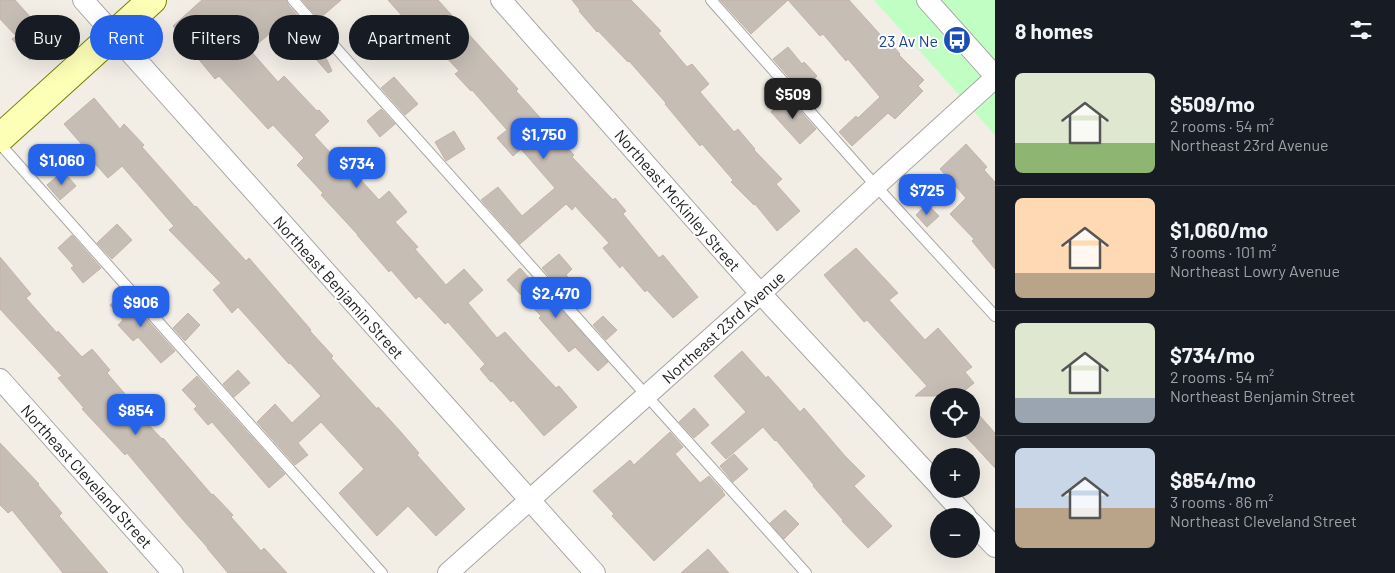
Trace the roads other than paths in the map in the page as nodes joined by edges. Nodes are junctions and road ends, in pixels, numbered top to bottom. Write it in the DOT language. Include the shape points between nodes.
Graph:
graph roads {
  1 [pos="83,0"];
  2 [pos="152,0"];
  3 [pos="293,0"];
  4 [pos="501,0"];
  5 [pos="711,0"];
  6 [pos="927,0"];
  7 [pos="97,15"];
  8 [pos="135,15"];
  9 [pos="90,56"];
  10 [pos="137,60"];
  11 [pos="995,77"];
  12 [pos="0,138"];
  13 [pos="0,144"];
  14 [pos="876,186"];
  15 [pos="760,294"];
  16 [pos="995,316"];
  17 [pos="0,379"];
  18 [pos="646,396"];
  19 [pos="930,477"];
  20 [pos="949,498"];
  21 [pos="530,500"];
  22 [pos="959,508"];
  23 [pos="980,531"];
  24 [pos="995,547"];
  25 [pos="173,573"];
  26 [pos="382,573"];
  27 [pos="448,573"];
  28 [pos="596,573"];
  29 [pos="806,573"];
  1 -- 7 [label="street, Northeast Benjamin Street"];
  2 -- 8 [label="main road"];
  3 -- 18 [label="lane"];
  4 -- 15 [label="street, Northeast McKinley Street"];
  5 -- 14 [label="lane"];
  6 -- 11 [label="street"];
  9 -- 12 [label="main road"];
  10 -- 21 [label="street, Northeast Benjamin Street"];
  11 -- 14 [label="street, Northeast 23rd Avenue"];
  13 -- 26 [label="lane"];
  14 -- 15 [label="street, Northeast 23rd Avenue"];
  14 -- 16 [label="lane"];
  15 -- 18 [label="street, Northeast 23rd Avenue"];
  15 -- 19 [label="street, Northeast McKinley Street"];
  17 -- 25 [label="street, Northeast Cleveland Street"];
  18 -- 21 [label="street, Northeast 23rd Avenue"];
  18 -- 29 [label="lane"];
  20 -- 22 [label="street, Northeast McKinley Street"];
  21 -- 27 [label="street, Northeast 23rd Avenue"];
  21 -- 28 [label="street, Northeast Benjamin Street"];
  23 -- 24 [label="street"];
}
